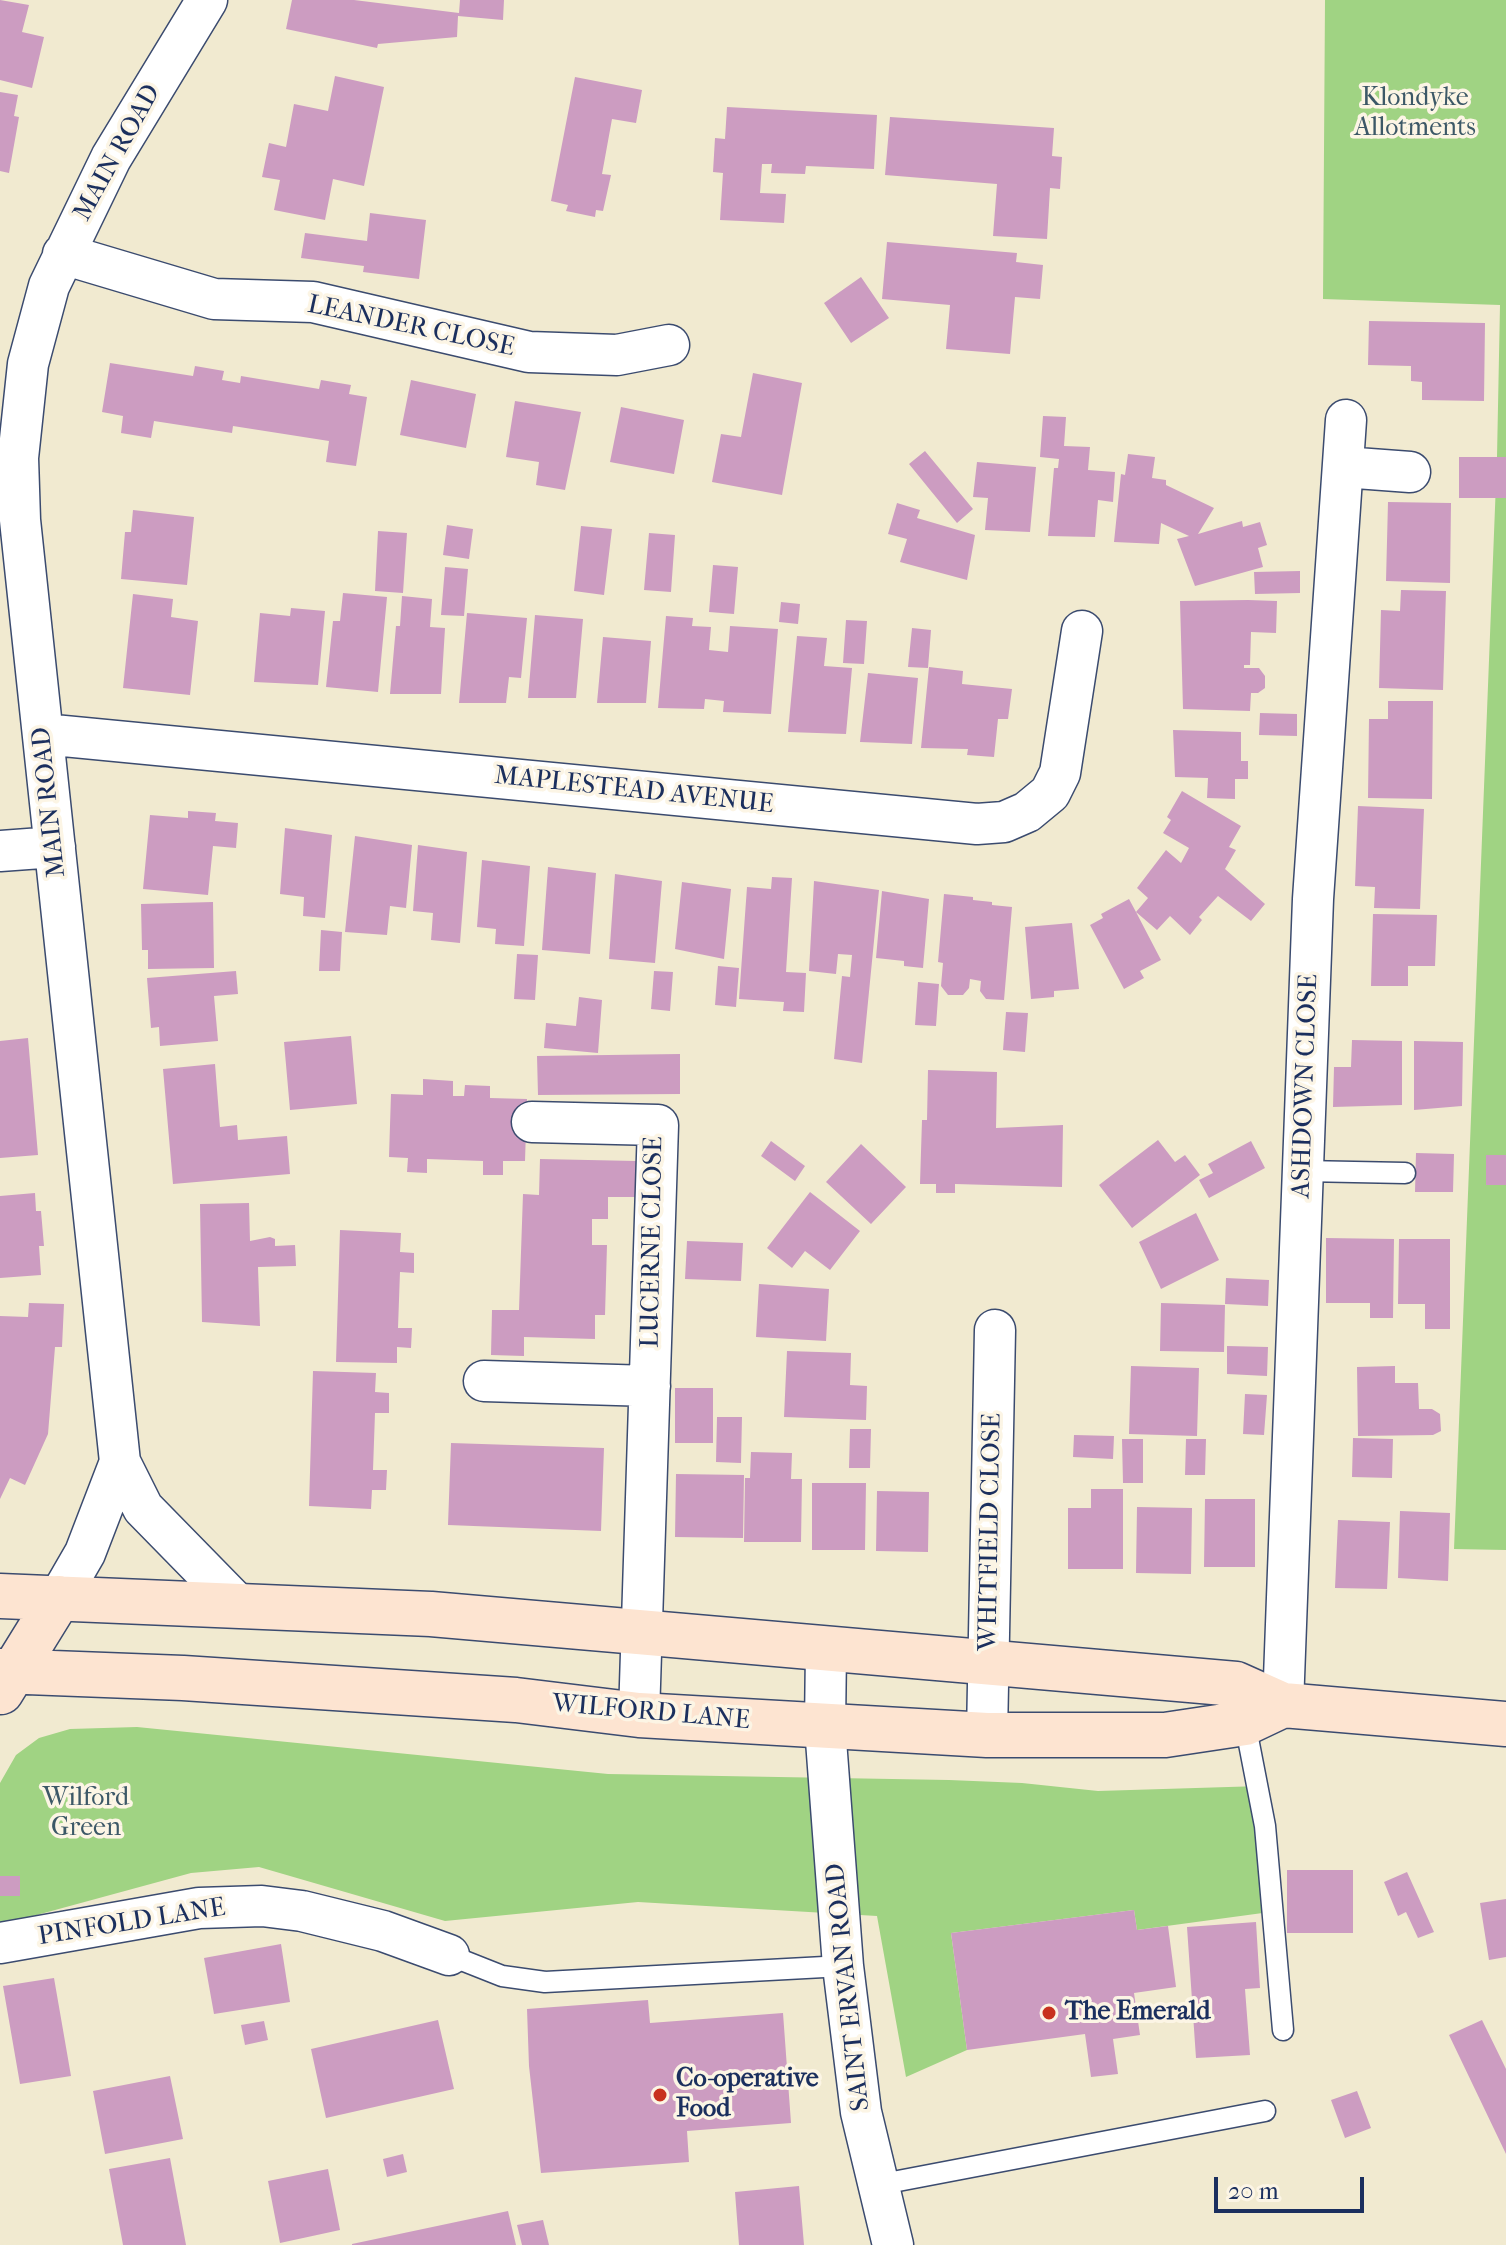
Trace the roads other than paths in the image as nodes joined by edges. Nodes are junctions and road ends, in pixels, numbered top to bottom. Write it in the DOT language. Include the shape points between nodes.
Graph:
graph roads {
  1 [pos="207,0"];
  2 [pos="63,254"];
  3 [pos="669,345"];
  4 [pos="1346,420"];
  5 [pos="1343,467"];
  6 [pos="1410,472"];
  7 [pos="1082,631"];
  8 [pos="17,650"];
  9 [pos="43,734"];
  10 [pos="55,847"];
  11 [pos="0,851"];
  12 [pos="532,1122"];
  13 [pos="1303,1171"];
  14 [pos="1405,1173"];
  15 [pos="995,1330"];
  16 [pos="484,1381"];
  17 [pos="650,1386"];
  18 [pos="120,1462"];
  19 [pos="0,1596"];
  20 [pos="59,1598"];
  21 [pos="237,1604"];
  22 [pos="642,1633"];
  23 [pos="826,1649"];
  24 [pos="989,1663"];
  25 [pos="5,1679"];
  26 [pos="1264,1714"];
  27 [pos="639,1715"];
  28 [pos="1506,1724"];
  29 [pos="825,1727"];
  30 [pos="987,1735"];
  31 [pos="0,1943"];
  32 [pos="449,1955"];
  33 [pos="843,1966"];
  34 [pos="1283,2030"];
  35 [pos="1265,2111"];
  36 [pos="877,2185"];
  37 [pos="893,2245"];
  1 -- 2 [label="street, MAIN ROAD" via="111,158"];
  2 -- 3 [label="street, LEANDER CLOSE" via="214,299 313,302 529,352 617,355"];
  2 -- 8 [label="street, MAIN ROAD" via="28,364 18,458"];
  4 -- 5 [label="street, ASHDOWN CLOSE"];
  5 -- 6 [label="street"];
  5 -- 13 [label="street, ASHDOWN CLOSE" via="1313,899"];
  7 -- 9 [label="street, MAPLESTEAD AVENUE" via="1060,773 1039,803 1004,822 962,823"];
  8 -- 9 [label="street, MAIN ROAD"];
  9 -- 10 [label="street, MAIN ROAD"];
  10 -- 11 [label="street"];
  10 -- 18 [label="street, MAIN ROAD"];
  12 -- 17 [label="street, LUCERNE CLOSE" via="658,1125"];
  13 -- 14 [label="lane"];
  13 -- 26 [label="street, ASHDOWN CLOSE"];
  15 -- 24 [label="street, WHITFIELD CLOSE"];
  16 -- 17 [label="street, LUCERNE CLOSE"];
  17 -- 22 [label="street, LUCERNE CLOSE"];
  18 -- 20 [label="street" via="85,1553"];
  18 -- 21 [label="street, MAIN ROAD" via="143,1508"];
  19 -- 20 [label="main road, WILFORD LANE"];
  20 -- 21 [label="main road, WILFORD LANE"];
  20 -- 25 [label="main road"];
  21 -- 22 [label="main road, WILFORD LANE"];
  22 -- 23 [label="main road, WILFORD LANE"];
  22 -- 27 [label="street, LUCERNE CLOSE"];
  23 -- 24 [label="main road, WILFORD LANE"];
  23 -- 29 [label="street, SAINT ERVAN ROAD"];
  24 -- 26 [label="main road, WILFORD LANE" via="1236,1684"];
  24 -- 30 [label="street, WHITFIELD CLOSE"];
  25 -- 27 [label="main road, WILFORD LANE" via="183,1678 516,1700"];
  26 -- 28 [label="main road, WILFORD LANE"];
  26 -- 30 [label="main road, WILFORD LANE" via="1123,1737"];
  26 -- 34 [label="lane" via="1265,1826"];
  27 -- 29 [label="main road, WILFORD LANE"];
  29 -- 30 [label="main road, WILFORD LANE"];
  29 -- 33 [label="street, SAINT ERVAN ROAD"];
  31 -- 32 [label="street, PINFOLD LANE" via="199,1908 262,1906 383,1931"];
  32 -- 33 [label="lane" via="502,1976 545,1982"];
  33 -- 36 [label="street, SAINT ERVAN ROAD" via="861,2112"];
  35 -- 36 [label="lane"];
  36 -- 37 [label="street, SAINT ERVAN ROAD"];
}
